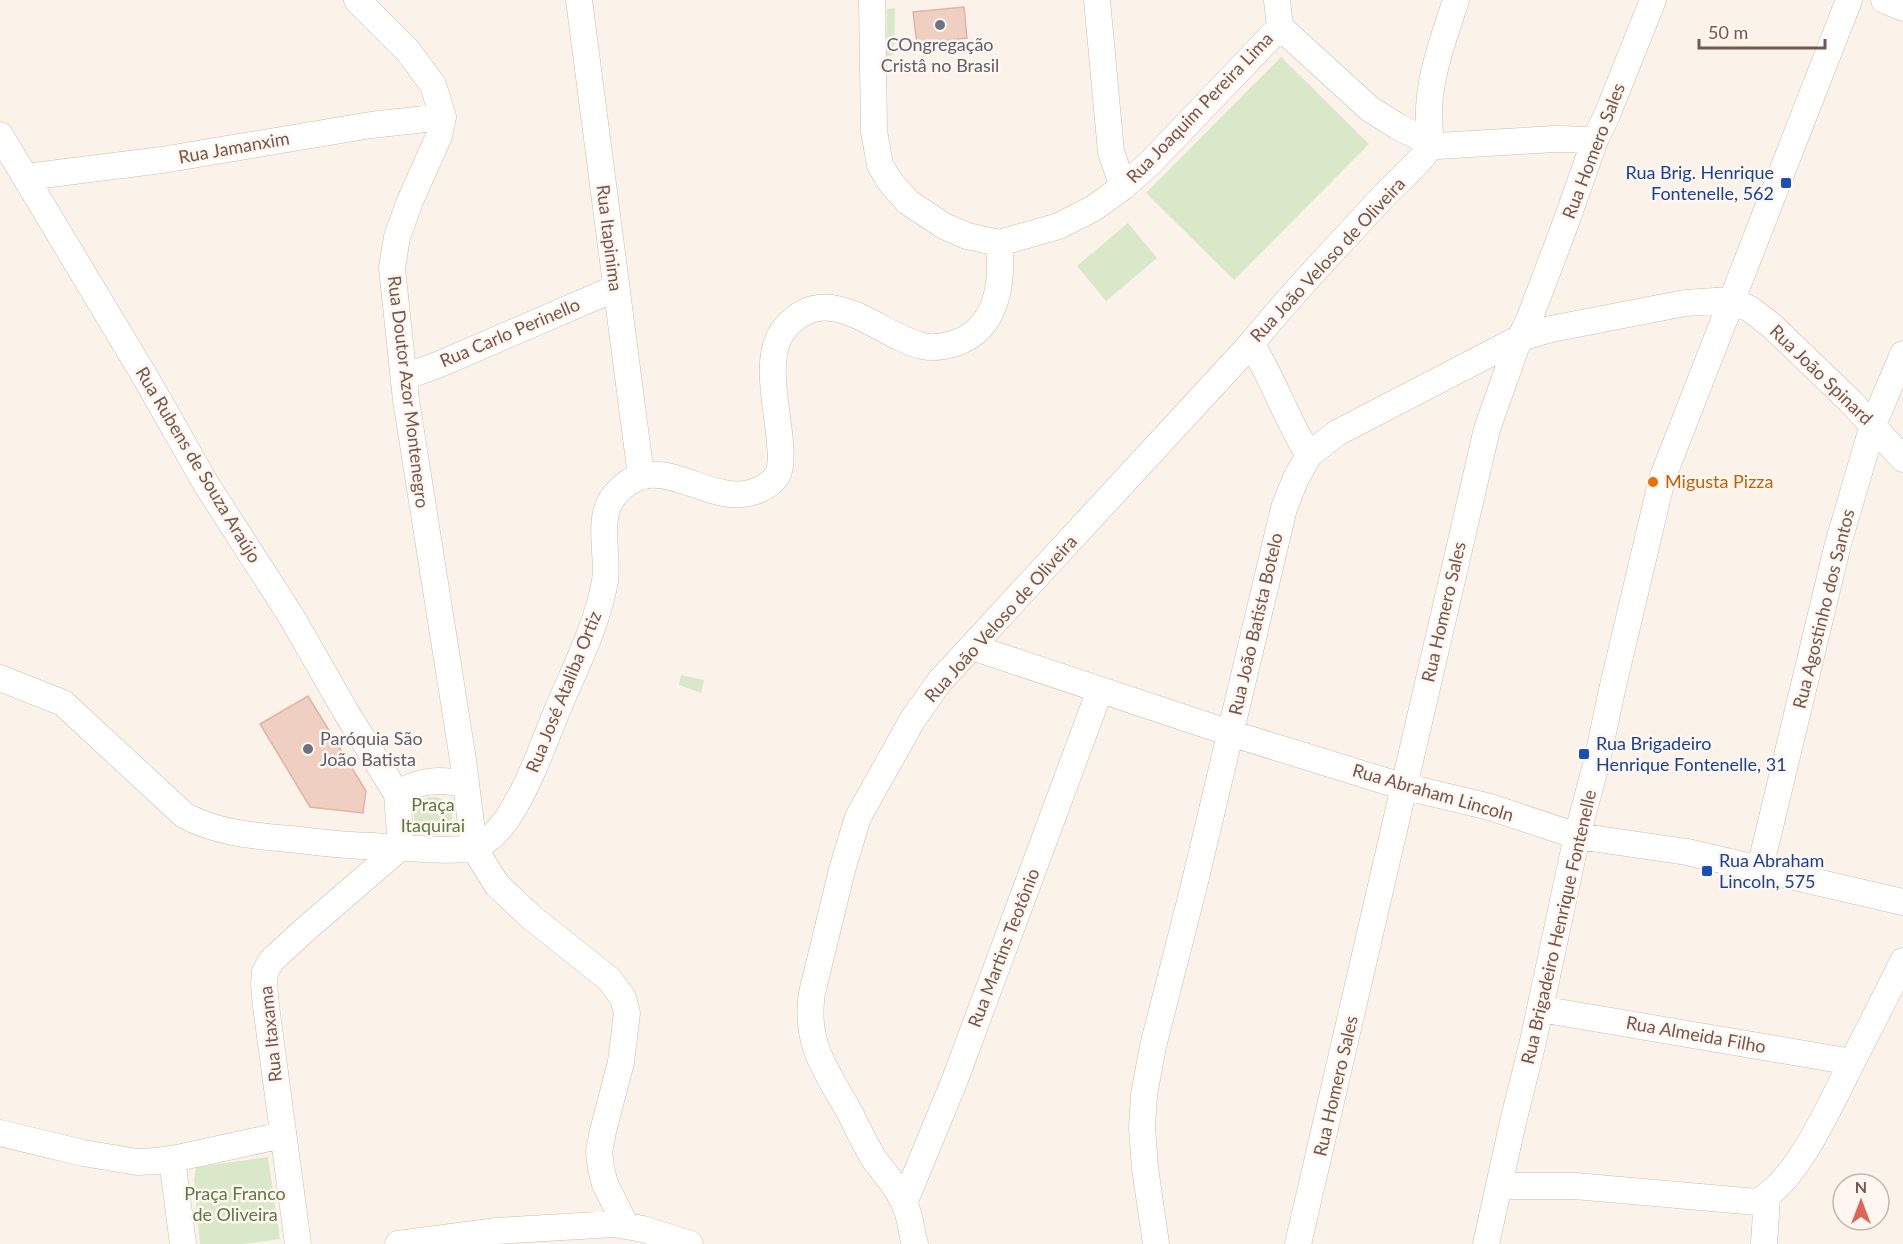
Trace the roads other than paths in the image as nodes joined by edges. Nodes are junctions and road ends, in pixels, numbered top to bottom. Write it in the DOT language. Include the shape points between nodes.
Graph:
graph roads {
  1 [pos="357,0"];
  2 [pos="579,0"];
  3 [pos="872,0"];
  4 [pos="1096,0"];
  5 [pos="1277,0"];
  6 [pos="1456,0"];
  7 [pos="1653,0"];
  8 [pos="1849,0"];
  9 [pos="1884,0"];
  10 [pos="1903,8"];
  11 [pos="1280,27"];
  12 [pos="442,117"];
  13 [pos="0,135"];
  14 [pos="1595,140"];
  15 [pos="1428,141"];
  16 [pos="26,177"];
  17 [pos="1123,187"];
  18 [pos="999,243"];
  19 [pos="616,288"];
  20 [pos="1731,300"];
  21 [pos="1521,338"];
  22 [pos="1251,344"];
  23 [pos="1903,354"];
  24 [pos="404,377"];
  25 [pos="1873,425"];
  26 [pos="1309,455"];
  27 [pos="1903,459"];
  28 [pos="641,476"];
  29 [pos="972,646"];
  30 [pos="0,678"];
  31 [pos="1100,690"];
  32 [pos="1230,733"];
  33 [pos="466,785"];
  34 [pos="1404,786"];
  35 [pos="397,794"];
  36 [pos="1577,836"];
  37 [pos="401,847"];
  38 [pos="474,848"];
  39 [pos="1760,868"];
  40 [pos="1903,902"];
  41 [pos="1903,961"];
  42 [pos="1540,1009"];
  43 [pos="1852,1062"];
  44 [pos="0,1133"];
  45 [pos="283,1135"];
  46 [pos="172,1159"];
  47 [pos="1499,1186"];
  48 [pos="1767,1197"];
  49 [pos="904,1203"];
  50 [pos="626,1226"];
  51 [pos="183,1244"];
  52 [pos="298,1244"];
  53 [pos="398,1244"];
  54 [pos="690,1244"];
  55 [pos="915,1244"];
  56 [pos="1156,1244"];
  57 [pos="1298,1244"];
  58 [pos="1486,1244"];
  59 [pos="1764,1244"];
  1 -- 12 [label="street, Rua Doutor Azor Montenegro" via="408,51 433,85"];
  2 -- 19 [label="street, Rua Itapinima"];
  3 -- 18 [label="street" via="874,131 880,165 908,202 944,226"];
  4 -- 17 [label="street" via="1111,152"];
  5 -- 11 [label="street, Rua Joaquim Pereira Lima"];
  6 -- 15 [label="street" via="1430,93"];
  7 -- 14 [label="street, Rua Homero Sales"];
  8 -- 20 [label="street, Rua Brigadeiro Henrique Fontenelle"];
  9 -- 10 [label="street"];
  11 -- 15 [label="street" via="1370,109"];
  11 -- 17 [label="street, Rua Joaquim Pereira Lima"];
  12 -- 16 [label="street, Rua Jamanxim"];
  12 -- 24 [label="street, Rua Doutor Azor Montenegro" via="440,136 397,237 392,268"];
  13 -- 16 [label="street, Rua Rubens de Souza Araújo"];
  14 -- 15 [label="street"];
  14 -- 21 [label="street, Rua Homero Sales"];
  15 -- 22 [label="street, Rua João Veloso de Oliveira" via="1414,168 1383,196"];
  16 -- 35 [label="street, Rua Rubens de Souza Araújo" via="206,484 291,616"];
  17 -- 18 [label="street, Rua Joaquim Pereira Lima" via="1059,226"];
  18 -- 28 [label="street" via="998,293 986,323 966,339 945,347 925,347 836,308 814,308 784,329 774,349 773,383 782,456 778,474 765,488 745,495 723,494 681,479 655,474"];
  19 -- 24 [label="street, Rua Carlo Perinello"];
  19 -- 28 [label="street, Rua Itapinima"];
  20 -- 21 [label="street, Rua João Batista Botelo" via="1686,303"];
  20 -- 25 [label="street, Rua João Spinard" via="1772,326"];
  20 -- 36 [label="street, Rua Brigadeiro Henrique Fontenelle" via="1662,479 1598,761"];
  21 -- 26 [label="street, Rua João Batista Botelo" via="1336,433"];
  21 -- 34 [label="street, Rua Homero Sales" via="1487,429"];
  22 -- 26 [label="street"];
  22 -- 29 [label="street, Rua João Veloso de Oliveira"];
  23 -- 25 [label="street, Rua Agostinho dos Santos"];
  24 -- 33 [label="street, Rua Doutor Azor Montenegro"];
  25 -- 27 [label="street, Rua João Spinard"];
  25 -- 39 [label="street, Rua Agostinho dos Santos" via="1838,544"];
  26 -- 32 [label="street, Rua João Batista Botelo" via="1284,508"];
  28 -- 38 [label="street, Rua José Ataliba Ortiz" via="612,499 606,515 606,577 596,620 524,789 506,821"];
  29 -- 31 [label="street, Rua Abraham Lincoln"];
  29 -- 49 [label="street, Rua João Veloso de Oliveira" via="913,719 858,817 809,1013 815,1046 826,1073"];
  30 -- 37 [label="street" via="63,703 184,815 200,824 234,834"];
  31 -- 32 [label="street, Rua Abraham Lincoln"];
  31 -- 49 [label="street, Rua Martins Teotônio" via="954,1082"];
  32 -- 34 [label="street, Rua Abraham Lincoln"];
  32 -- 56 [label="street, Rua João Batista Botelo" via="1144,1095 1145,1168"];
  33 -- 35 [label="street" via="423,782"];
  33 -- 38 [label="street"];
  34 -- 36 [label="street, Rua Abraham Lincoln" via="1490,807"];
  34 -- 57 [label="street, Rua Homero Sales"];
  35 -- 37 [label="street"];
  36 -- 39 [label="street, Rua Abraham Lincoln" via="1687,852"];
  36 -- 42 [label="street, Rua Brigadeiro Henrique Fontenelle"];
  37 -- 38 [label="street"];
  37 -- 45 [label="street, Rua Itaxama" via="268,967 264,984"];
  38 -- 50 [label="street" via="497,885 609,979 623,998 627,1013 621,1062 599,1152 605,1184"];
  39 -- 40 [label="street, Rua Abraham Lincoln"];
  41 -- 43 [label="street"];
  42 -- 43 [label="street, Rua Almeida Filho"];
  42 -- 47 [label="street, Rua Brigadeiro Henrique Fontenelle"];
  43 -- 48 [label="street" via="1794,1167"];
  44 -- 46 [label="street" via="117,1159"];
  45 -- 46 [label="street"];
  45 -- 52 [label="street, Rua Itaxama"];
  46 -- 51 [label="street"];
  47 -- 48 [label="street" via="1575,1186 1756,1202"];
  47 -- 58 [label="street, Rua Brigadeiro Henrique Fontenelle"];
  48 -- 59 [label="street"];
  49 -- 55 [label="street, Rua João Veloso de Oliveira"];
  50 -- 53 [label="street" via="539,1227"];
  50 -- 54 [label="street"];
}
